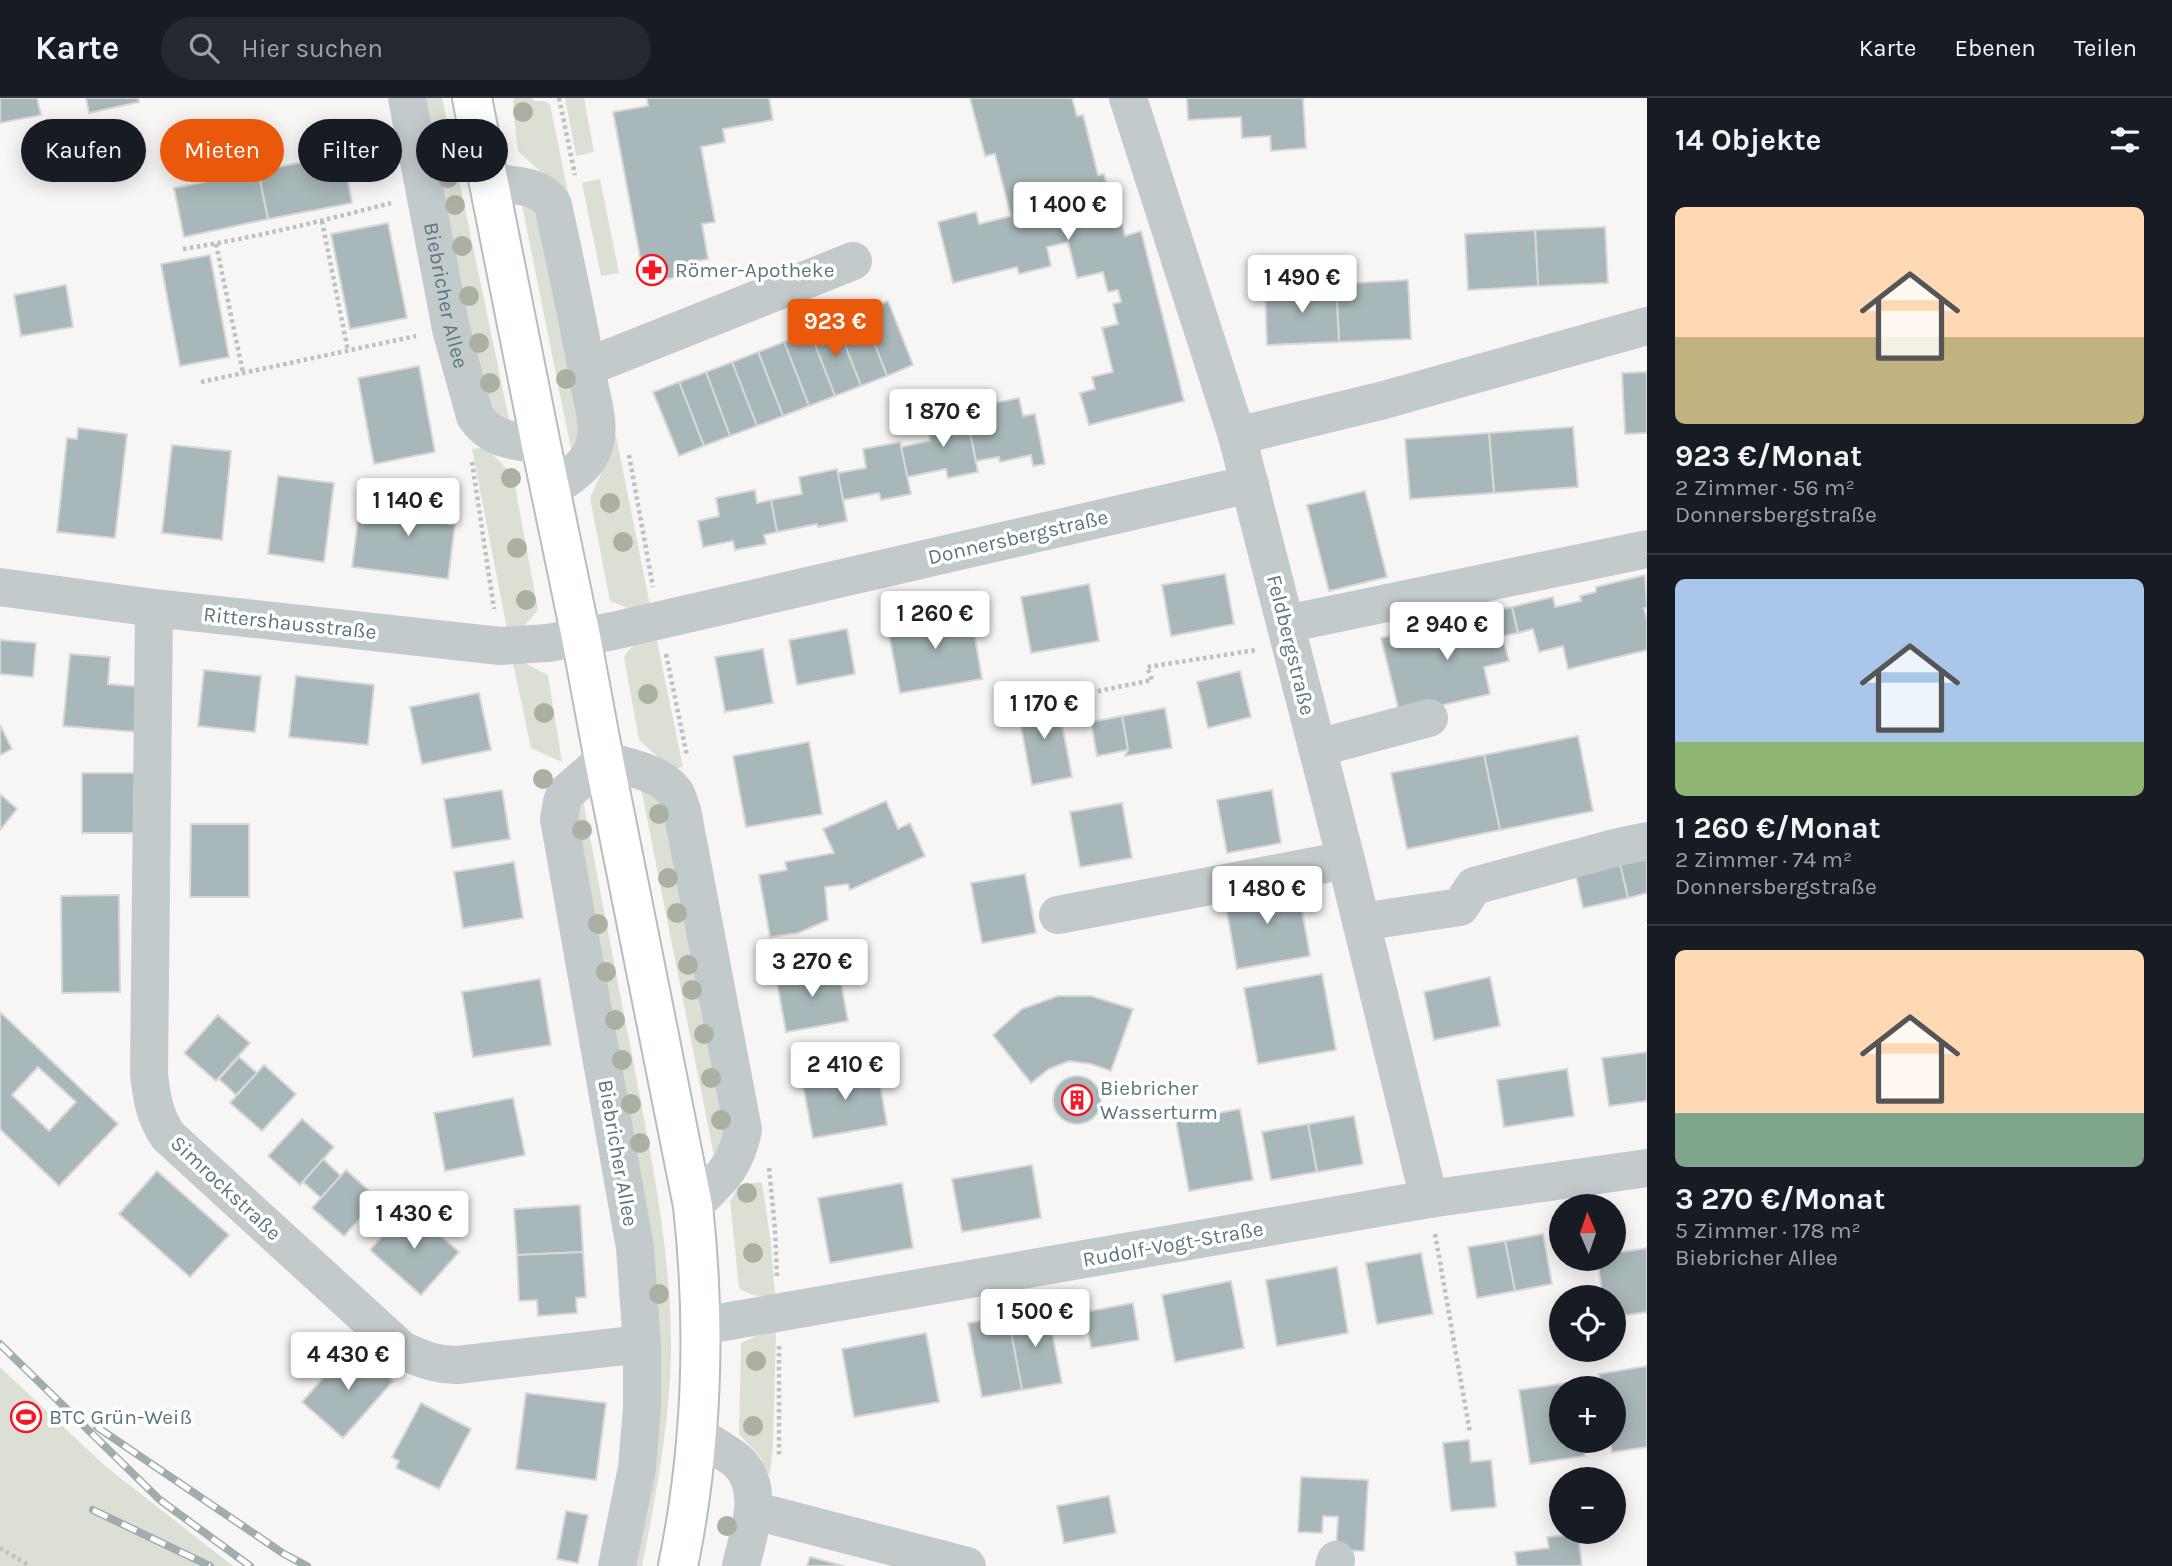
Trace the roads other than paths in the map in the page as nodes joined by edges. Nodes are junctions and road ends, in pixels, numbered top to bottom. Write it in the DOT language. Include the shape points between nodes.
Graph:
graph roads {
  1 [pos="407,98"];
  2 [pos="472,98"];
  3 [pos="1128,98"];
  4 [pos="476,119"];
  5 [pos="488,182"];
  6 [pos="853,261"];
  7 [pos="1647,326"];
  8 [pos="587,367"];
  9 [pos="1237,436"];
  10 [pos="541,446"];
  11 [pos="1250,484"];
  12 [pos="550,490"];
  13 [pos="1647,549"];
  14 [pos="0,587"];
  15 [pos="154,608"];
  16 [pos="1288,634"];
  17 [pos="581,637"];
  18 [pos="1429,718"];
  19 [pos="1317,748"];
  20 [pos="604,760"];
  21 [pos="1647,841"];
  22 [pos="1346,860"];
  23 [pos="1058,915"];
  24 [pos="1361,922"];
  25 [pos="1647,1168"];
  26 [pos="1429,1199"];
  27 [pos="694,1206"];
  28 [pos="701,1326"];
  29 [pos="642,1344"];
  30 [pos="696,1434"];
  31 [pos="753,1514"];
  32 [pos="617,1566"];
  33 [pos="678,1566"];
  34 [pos="741,1566"];
  35 [pos="967,1566"];
  1 -- 10 [label="street, Biebricher Allee" via="451,329 475,416 496,437"];
  2 -- 4 [label="main road"];
  3 -- 9 [label="street, Feldbergstraße"];
  5 -- 8 [label="street" via="538,189 553,205"];
  5 -- 10 [label="main road"];
  6 -- 8 [label="street"];
  7 -- 9 [label="street"];
  8 -- 12 [label="street" via="597,425 595,444 582,467"];
  9 -- 11 [label="street, Feldbergstraße"];
  10 -- 12 [label="main road"];
  11 -- 16 [label="street, Feldbergstraße"];
  11 -- 17 [label="street, Donnersbergstraße"];
  12 -- 17 [label="main road"];
  13 -- 16 [label="street"];
  14 -- 15 [label="street, Rittershausstraße"];
  15 -- 17 [label="street, Rittershausstraße" via="500,646"];
  15 -- 29 [label="street, Simrockstraße" via="149,1074 155,1112 167,1136 402,1350 427,1362 457,1365"];
  16 -- 19 [label="street, Feldbergstraße"];
  17 -- 20 [label="main road"];
  18 -- 19 [label="street"];
  19 -- 22 [label="street, Feldbergstraße"];
  20 -- 27 [label="main road"];
  20 -- 27 [label="street" via="666,783 682,810 743,1130 732,1167"];
  20 -- 29 [label="street, Biebricher Allee" via="565,794 559,819 635,1248"];
  21 -- 24 [label="street" via="1474,886 1460,907"];
  22 -- 23 [label="street"];
  22 -- 24 [label="street, Feldbergstraße"];
  24 -- 26 [label="street, Feldbergstraße"];
  25 -- 26 [label="street, Rudolf-Vogt-Straße"];
  26 -- 28 [label="street, Rudolf-Vogt-Straße"];
  27 -- 28 [label="main road"];
  28 -- 30 [label="main road"];
  29 -- 32 [label="street, Biebricher Allee" via="637,1468"];
  30 -- 31 [label="street" via="739,1463 754,1493"];
  30 -- 33 [label="main road"];
  31 -- 34 [label="street"];
  31 -- 35 [label="street"];
}
